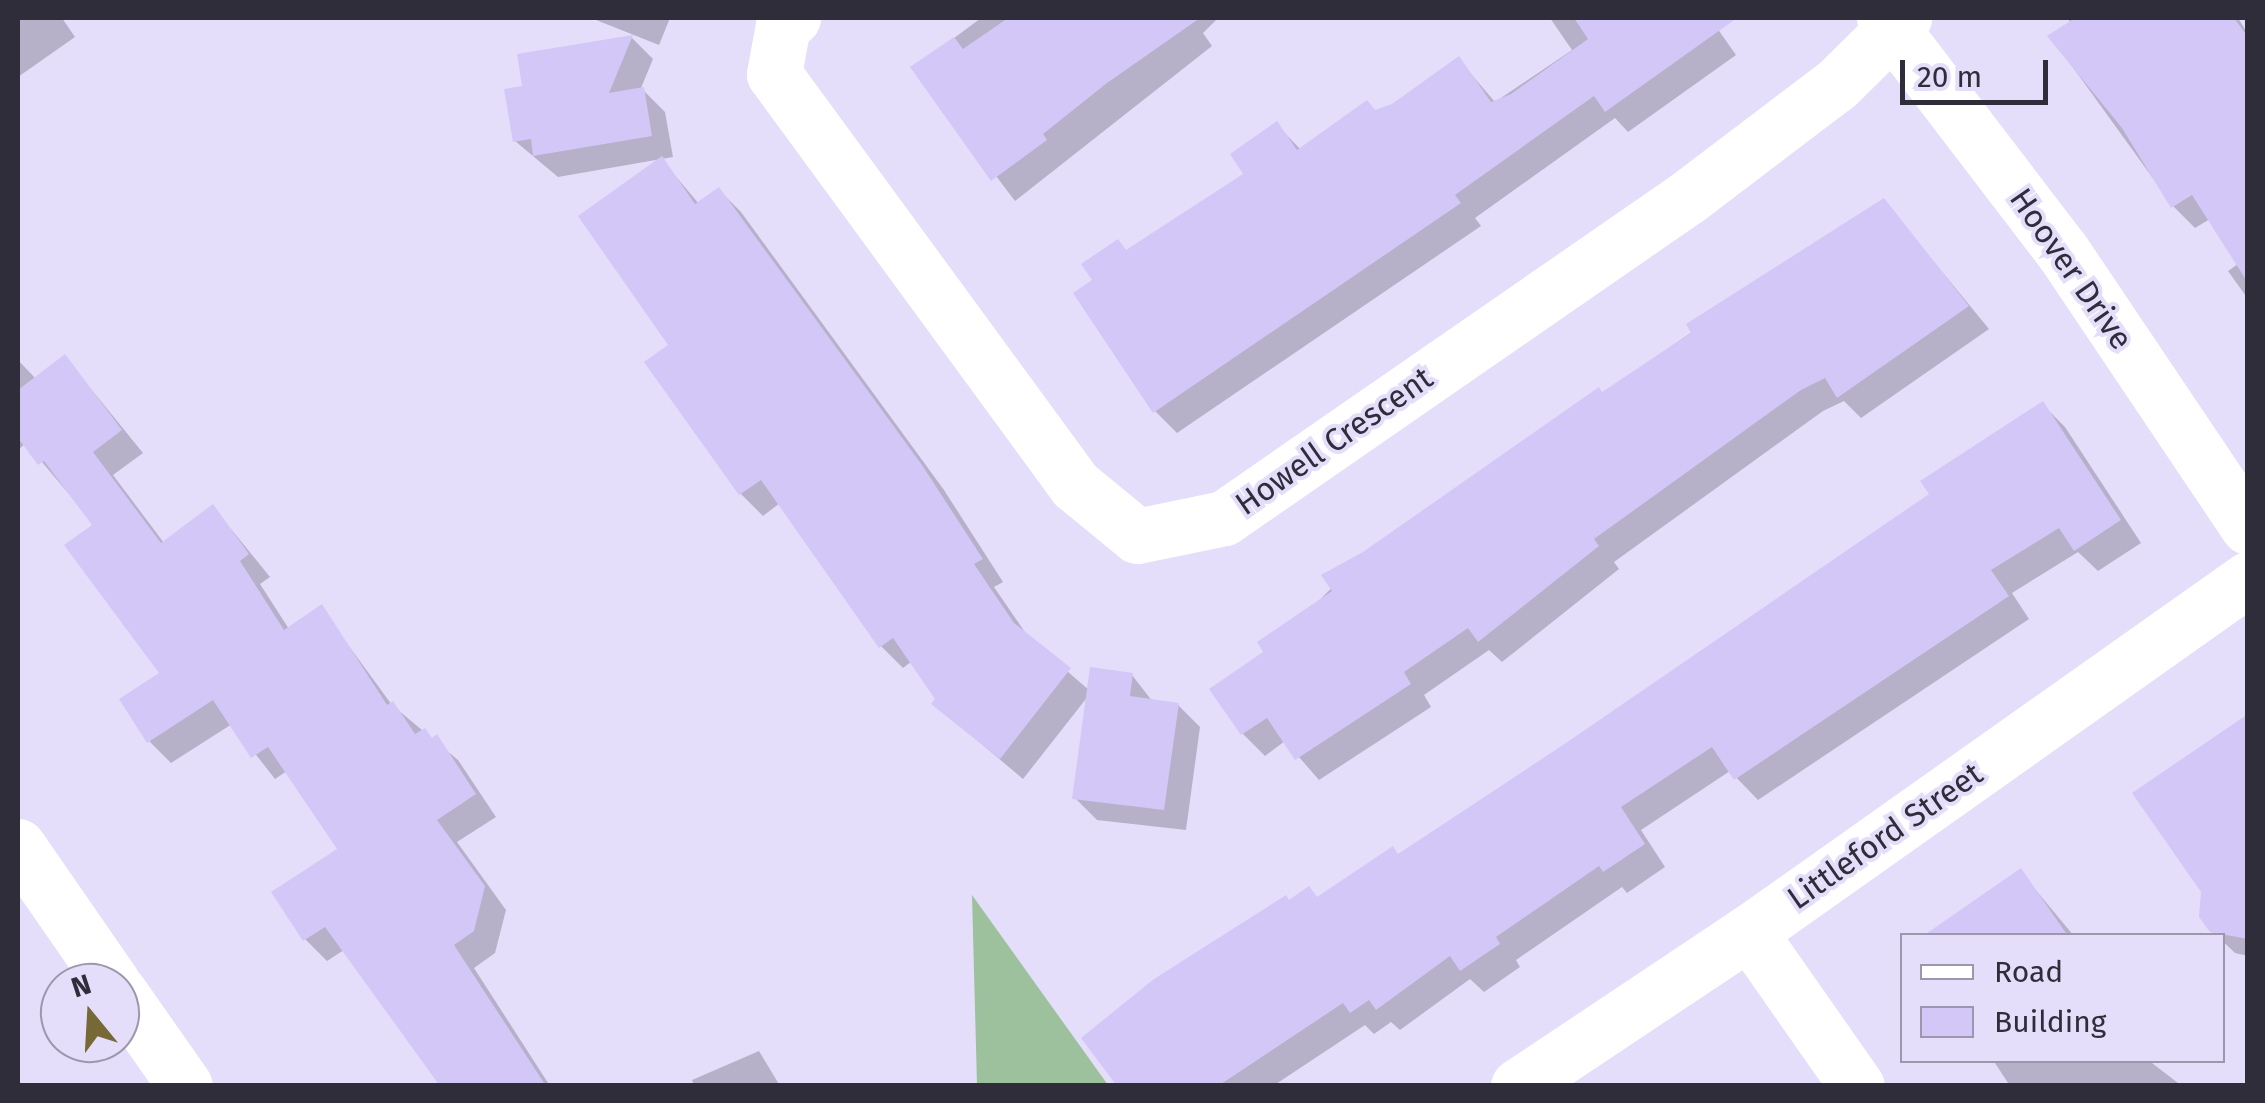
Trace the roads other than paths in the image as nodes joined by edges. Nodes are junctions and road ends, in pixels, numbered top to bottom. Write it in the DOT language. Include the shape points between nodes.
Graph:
graph roads {
  1 [pos="793,18"];
  2 [pos="1894,21"];
  3 [pos="2248,528"];
  4 [pos="2248,579"];
  5 [pos="18,846"];
  6 [pos="1749,932"];
  7 [pos="99,963"];
  8 [pos="140,1022"];
  9 [pos="185,1086"];
  10 [pos="1518,1086"];
  11 [pos="1857,1086"];
  1 -- 2 [label="street, Howell Crescent" via="783,25 774,74 1075,485 1136,536 1224,518 1688,196 1838,83"];
  2 -- 3 [label="street, Hoover Drive" via="2063,252"];
  4 -- 6 [label="street, Littleford Street"];
  5 -- 7 [label="street"];
  6 -- 10 [label="street, Littleford Street"];
  6 -- 11 [label="street"];
  8 -- 9 [label="street"];
}
